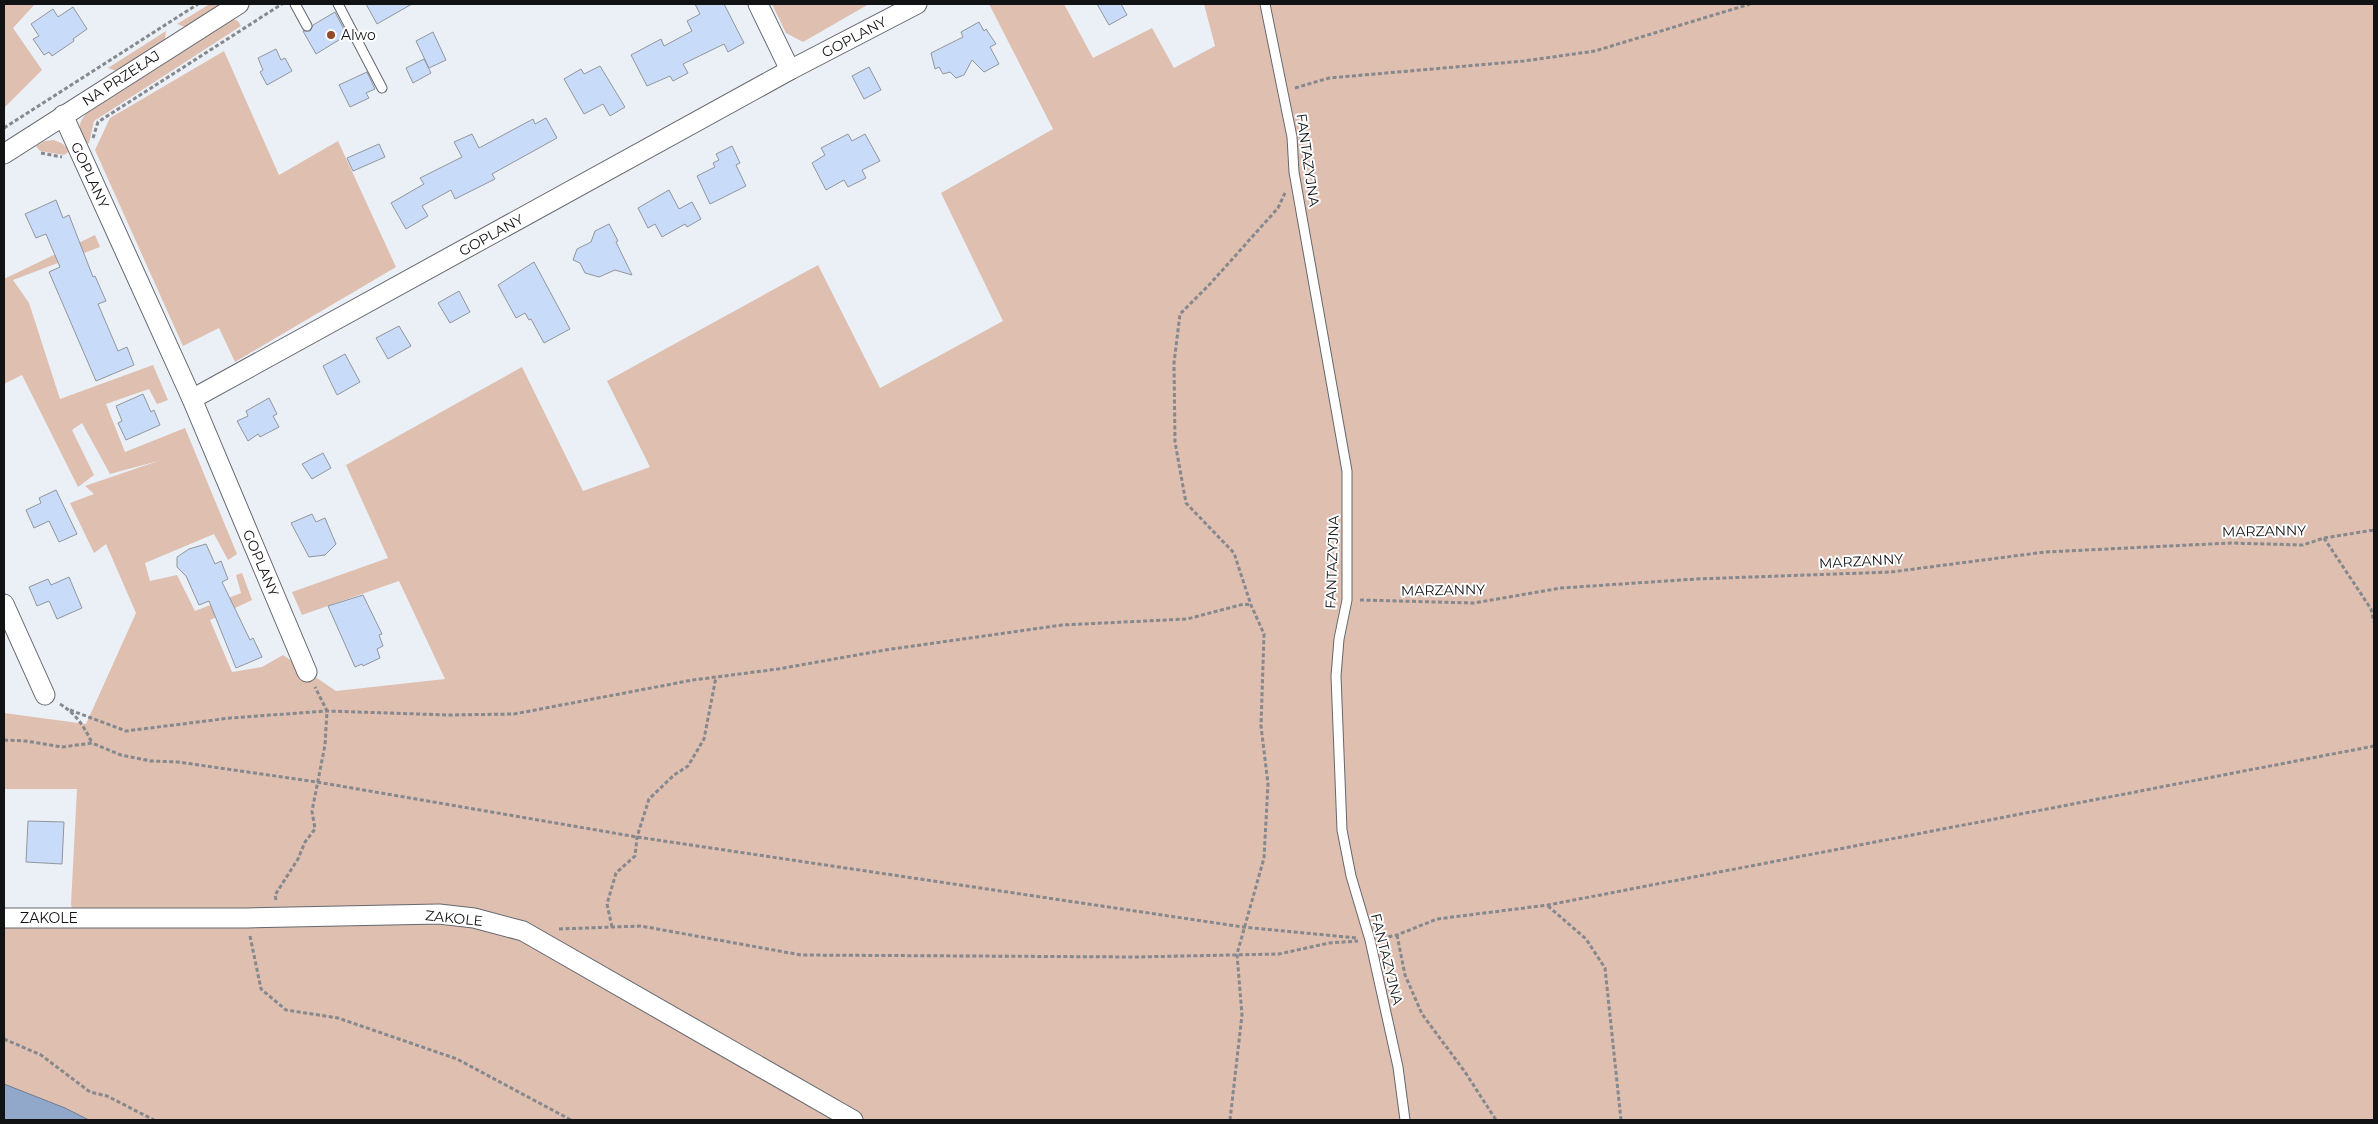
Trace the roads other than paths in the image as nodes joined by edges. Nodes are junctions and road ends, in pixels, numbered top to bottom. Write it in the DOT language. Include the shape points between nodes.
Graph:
graph roads {
  1 [pos="239,4"];
  2 [pos="295,4"];
  3 [pos="338,4"];
  4 [pos="758,4"];
  5 [pos="917,4"];
  6 [pos="1265,4"];
  7 [pos="307,26"];
  8 [pos="790,70"];
  9 [pos="382,88"];
  10 [pos="63,115"];
  11 [pos="4,154"];
  12 [pos="192,399"];
  13 [pos="4,604"];
  14 [pos="307,672"];
  15 [pos="45,695"];
  16 [pos="4,918"];
  17 [pos="853,1120"];
  18 [pos="1405,1120"];
  1 -- 10 [label="street, NA PRZEŁAJ"];
  2 -- 7 [label="lane"];
  3 -- 9 [label="lane"];
  4 -- 8 [label="street"];
  5 -- 8 [label="street, GOPLANY"];
  6 -- 18 [label="lane, FANTAZYJNA" via="1292,137 1294,172 1347,471 1347,600 1336,676 1342,830 1398,1067"];
  8 -- 12 [label="street, GOPLANY"];
  10 -- 11 [label="street, NA PRZEŁAJ"];
  10 -- 12 [label="street, GOPLANY"];
  12 -- 14 [label="street, GOPLANY"];
  13 -- 15 [label="street"];
  16 -- 17 [label="street, ZAKOLE" via="279,918 438,914 474,918 523,931"];
}
